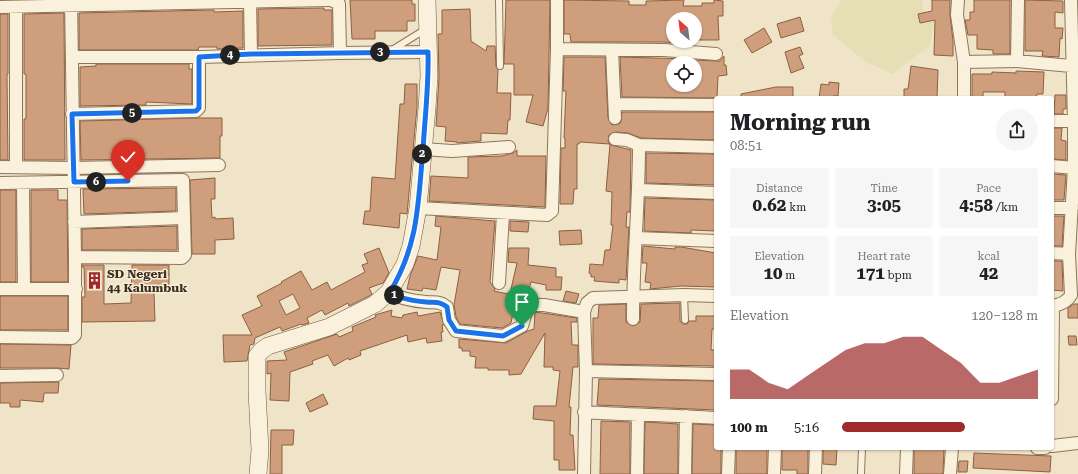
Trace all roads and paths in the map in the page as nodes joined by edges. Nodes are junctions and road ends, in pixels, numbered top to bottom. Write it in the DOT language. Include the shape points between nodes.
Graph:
graph roads {
  1 [pos="328,0"];
  2 [pos="331,0"];
  3 [pos="427,0"];
  4 [pos="499,0"];
  5 [pos="557,0"];
  6 [pos="958,0"];
  7 [pos="1018,0"];
  8 [pos="1071,0"];
  9 [pos="179,1"];
  10 [pos="250,1"];
  11 [pos="134,2"];
  12 [pos="71,3"];
  13 [pos="0,7"];
  14 [pos="16,7"];
  15 [pos="427,29"];
  16 [pos="557,49"];
  17 [pos="612,50"];
  18 [pos="388,52"];
  19 [pos="428,52"];
  20 [pos="340,53"];
  21 [pos="251,54"];
  22 [pos="716,54"];
  23 [pos="72,57"];
  24 [pos="199,57"];
  25 [pos="1017,61"];
  26 [pos="964,62"];
  27 [pos="500,66"];
  28 [pos="1071,66"];
  29 [pos="964,96"];
  30 [pos="615,104"];
  31 [pos="714,105"];
  32 [pos="72,114"];
  33 [pos="615,118"];
  34 [pos="1054,120"];
  35 [pos="1074,121"];
  36 [pos="616,139"];
  37 [pos="639,144"];
  38 [pos="509,146"];
  39 [pos="714,147"];
  40 [pos="423,149"];
  41 [pos="219,165"];
  42 [pos="1054,166"];
  43 [pos="0,167"];
  44 [pos="16,167"];
  45 [pos="73,168"];
  46 [pos="1074,168"];
  47 [pos="23,182"];
  48 [pos="74,182"];
  49 [pos="0,183"];
  50 [pos="639,190"];
  51 [pos="714,193"];
  52 [pos="418,208"];
  53 [pos="1054,208"];
  54 [pos="1072,208"];
  55 [pos="503,214"];
  56 [pos="184,218"];
  57 [pos="74,222"];
  58 [pos="636,238"];
  59 [pos="714,241"];
  60 [pos="1054,253"];
  61 [pos="1069,254"];
  62 [pos="75,257"];
  63 [pos="500,283"];
  64 [pos="0,289"];
  65 [pos="24,289"];
  66 [pos="76,290"];
  67 [pos="390,292"];
  68 [pos="684,295"];
  69 [pos="633,296"];
  70 [pos="714,296"];
  71 [pos="1054,306"];
  72 [pos="584,312"];
  73 [pos="633,320"];
  74 [pos="685,320"];
  75 [pos="0,337"];
  76 [pos="586,371"];
  77 [pos="714,374"];
  78 [pos="57,375"];
  79 [pos="0,376"];
  80 [pos="584,412"];
  81 [pos="638,416"];
  82 [pos="686,416"];
  83 [pos="714,418"];
  84 [pos="1078,443"];
  85 [pos="1054,446"];
  86 [pos="729,450"];
  87 [pos="775,450"];
  88 [pos="816,450"];
  89 [pos="862,450"];
  90 [pos="907,450"];
  91 [pos="952,450"];
  92 [pos="258,474"];
  93 [pos="584,474"];
  94 [pos="637,474"];
  95 [pos="685,474"];
  96 [pos="728,474"];
  97 [pos="774,474"];
  98 [pos="815,474"];
  99 [pos="861,474"];
  100 [pos="906,474"];
  101 [pos="950,474"];
  1 -- 10 [label="street"];
  2 -- 20 [label="street" via="339,4"];
  3 -- 15 [label="street"];
  4 -- 27 [label="lane"];
  5 -- 16 [label="street"];
  6 -- 26 [label="street" via="957,15"];
  7 -- 25 [label="street"];
  8 -- 28 [label="street"];
  9 -- 10 [label="street"];
  9 -- 11 [label="street"];
  10 -- 21 [label="street"];
  11 -- 12 [label="street"];
  12 -- 14 [label="street"];
  12 -- 23 [label="street"];
  13 -- 14 [label="street"];
  14 -- 44 [label="street"];
  15 -- 18 [label="lane"];
  15 -- 19 [label="street"];
  16 -- 17 [label="street"];
  16 -- 55 [label="street" via="552,211 547,215"];
  17 -- 22 [label="street"];
  17 -- 30 [label="street"];
  18 -- 19 [label="street"];
  18 -- 20 [label="street"];
  19 -- 40 [label="street" via="429,76"];
  20 -- 21 [label="street"];
  21 -- 24 [label="street"];
  23 -- 24 [label="street"];
  23 -- 32 [label="street"];
  24 -- 32 [label="street" via="199,108 196,111"];
  25 -- 26 [label="street"];
  25 -- 28 [label="street"];
  26 -- 29 [label="street"];
  28 -- 35 [label="street"];
  30 -- 31 [label="street"];
  30 -- 33 [label="street"];
  32 -- 45 [label="street"];
  34 -- 35 [label="street"];
  35 -- 46 [label="street"];
  36 -- 37 [label="street"];
  37 -- 39 [label="street"];
  37 -- 50 [label="street"];
  38 -- 40 [label="street" via="452,151"];
  40 -- 52 [label="street"];
  41 -- 45 [label="street"];
  42 -- 46 [label="street"];
  43 -- 44 [label="street"];
  44 -- 45 [label="street"];
  45 -- 48 [label="street"];
  46 -- 54 [label="street"];
  47 -- 48 [label="street"];
  47 -- 49 [label="street"];
  47 -- 65 [label="street"];
  48 -- 56 [label="street" via="182,180"];
  48 -- 57 [label="street"];
  50 -- 51 [label="street"];
  50 -- 58 [label="street"];
  52 -- 55 [label="street"];
  52 -- 67 [label="street" via="411,246"];
  53 -- 54 [label="street"];
  54 -- 61 [label="street"];
  55 -- 63 [label="street"];
  56 -- 57 [label="street"];
  56 -- 62 [label="street" via="185,255 182,258"];
  57 -- 62 [label="street"];
  58 -- 59 [label="street"];
  58 -- 69 [label="street"];
  60 -- 61 [label="street"];
  61 -- 71 [label="street" via="1071,295 1069,300"];
  62 -- 66 [label="street"];
  64 -- 65 [label="street"];
  65 -- 66 [label="street"];
  66 -- 75 [label="street" via="73,337"];
  67 -- 72 [label="street" via="396,296 441,302 447,307 449,320 456,331 503,336 522,326 528,305"];
  67 -- 92 [label="street" via="375,304 344,321 268,346 257,356 260,450"];
  68 -- 69 [label="street"];
  68 -- 70 [label="street"];
  68 -- 74 [label="lane"];
  69 -- 72 [label="street" via="593,298 587,303"];
  69 -- 73 [label="street"];
  72 -- 76 [label="street"];
  76 -- 77 [label="street"];
  76 -- 80 [label="street"];
  78 -- 79 [label="street"];
  80 -- 81 [label="street"];
  80 -- 93 [label="street"];
  81 -- 82 [label="street"];
  81 -- 94 [label="street"];
  82 -- 83 [label="street"];
  82 -- 95 [label="street"];
  84 -- 85 [label="street"];
  86 -- 96 [label="street"];
  87 -- 97 [label="street"];
  88 -- 98 [label="street"];
  89 -- 99 [label="lane"];
  90 -- 100 [label="street"];
  91 -- 101 [label="street"];
}
